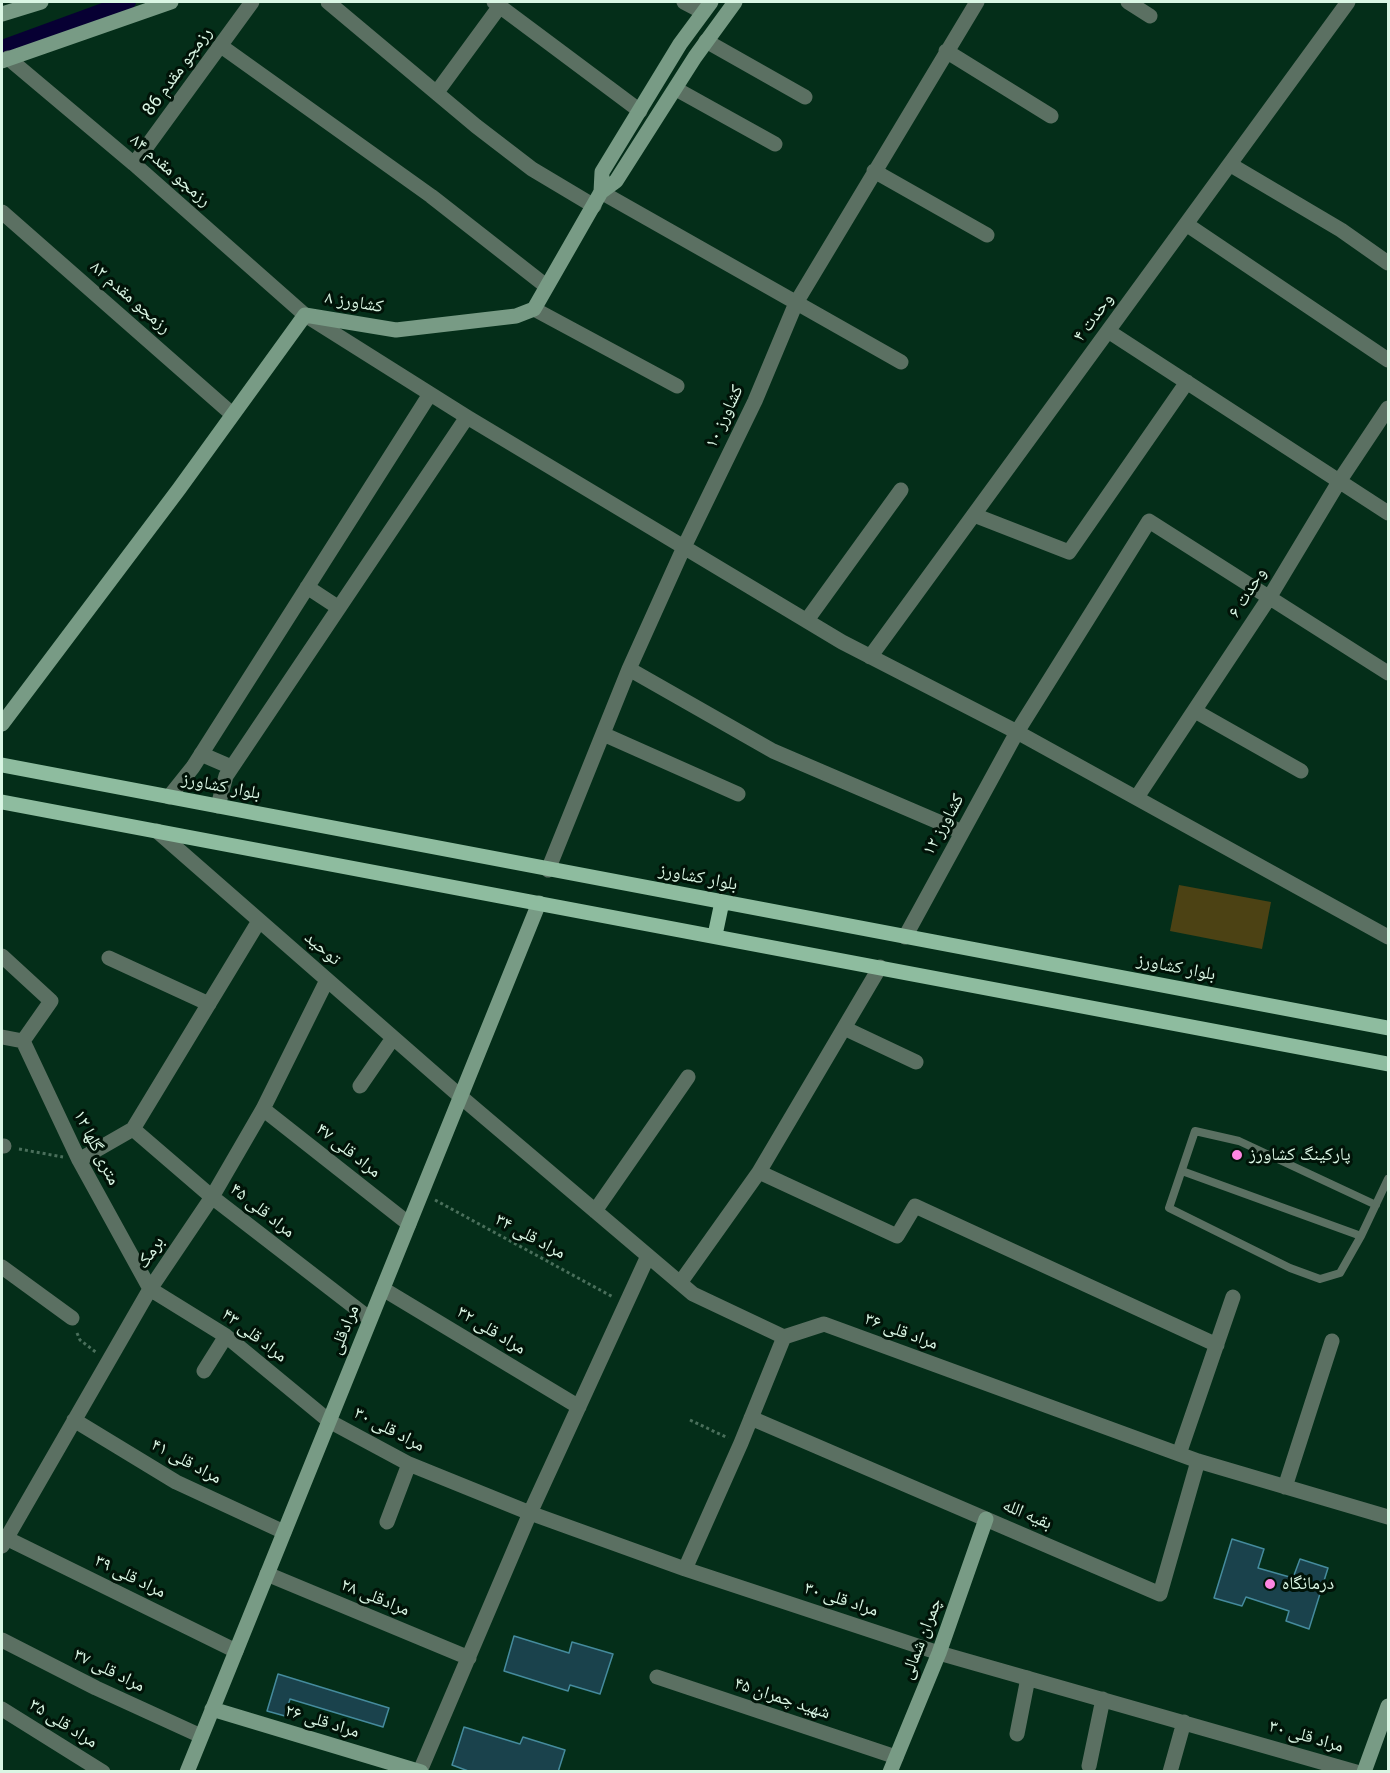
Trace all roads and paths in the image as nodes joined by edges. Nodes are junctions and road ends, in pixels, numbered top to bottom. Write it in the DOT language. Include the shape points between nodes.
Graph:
graph roads {
  1 [pos="41,2"];
  2 [pos="171,2"];
  3 [pos="252,2"];
  4 [pos="327,2"];
  5 [pos="684,2"];
  6 [pos="735,2"];
  7 [pos="977,2"];
  8 [pos="1128,2"];
  9 [pos="1348,2"];
  10 [pos="497,4"];
  11 [pos="707,7"];
  12 [pos="2,14"];
  13 [pos="1150,15"];
  14 [pos="706,41"];
  15 [pos="221,46"];
  16 [pos="946,51"];
  17 [pos="5,60"];
  18 [pos="676,89"];
  19 [pos="437,92"];
  20 [pos="805,98"];
  21 [pos="640,111"];
  22 [pos="1051,116"];
  23 [pos="654,122"];
  24 [pos="775,144"];
  25 [pos="134,164"];
  26 [pos="1230,165"];
  27 [pos="874,171"];
  28 [pos="598,199"];
  29 [pos="2,212"];
  30 [pos="1186,224"];
  31 [pos="987,235"];
  32 [pos="1389,263"];
  33 [pos="546,286"];
  34 [pos="796,303"];
  35 [pos="534,309"];
  36 [pos="305,315"];
  37 [pos="1108,331"];
  38 [pos="1389,360"];
  39 [pos="901,362"];
  40 [pos="1187,382"];
  41 [pos="677,386"];
  42 [pos="430,394"];
  43 [pos="1389,408"];
  44 [pos="232,414"];
  45 [pos="467,417"];
  46 [pos="1340,480"];
  47 [pos="901,490"];
  48 [pos="1389,513"];
  49 [pos="974,515"];
  50 [pos="684,547"];
  51 [pos="307,587"];
  52 [pos="1269,598"];
  53 [pos="339,608"];
  54 [pos="807,620"];
  55 [pos="870,657"];
  56 [pos="629,669"];
  57 [pos="1389,674"];
  58 [pos="1195,711"];
  59 [pos="2,724"];
  60 [pos="1017,732"];
  61 [pos="603,734"];
  62 [pos="201,754"];
  63 [pos="2,765"];
  64 [pos="231,767"];
  65 [pos="1301,771"];
  66 [pos="738,794"];
  67 [pos="169,797"];
  68 [pos="1137,797"];
  69 [pos="2,802"];
  70 [pos="218,806"];
  71 [pos="157,831"];
  72 [pos="962,832"];
  73 [pos="548,870"];
  74 [pos="722,902"];
  75 [pos="539,903"];
  76 [pos="259,921"];
  77 [pos="715,935"];
  78 [pos="905,937"];
  79 [pos="1389,937"];
  80 [pos="2,956"];
  81 [pos="109,958"];
  82 [pos="880,967"];
  83 [pos="327,980"];
  84 [pos="209,1004"];
  85 [pos="844,1028"];
  86 [pos="1389,1028"];
  87 [pos="2,1037"];
  88 [pos="393,1038"];
  89 [pos="23,1041"];
  90 [pos="916,1062"];
  91 [pos="1389,1064"];
  92 [pos="688,1077"];
  93 [pos="360,1086"];
  94 [pos="461,1097"];
  95 [pos="263,1109"];
  96 [pos="134,1129"];
  97 [pos="3,1146"];
  98 [pos="79,1160"];
  99 [pos="1182,1171"];
  100 [pos="759,1172"];
  101 [pos="1389,1179"];
  102 [pos="422,1193"];
  103 [pos="212,1197"];
  104 [pos="1376,1205"];
  105 [pos="595,1211"];
  106 [pos="409,1224"];
  107 [pos="1361,1236"];
  108 [pos="648,1256"];
  109 [pos="2,1267"];
  110 [pos="680,1283"];
  111 [pos="383,1288"];
  112 [pos="150,1289"];
  113 [pos="1233,1297"];
  114 [pos="626,1304"];
  115 [pos="72,1318"];
  116 [pos="370,1319"];
  117 [pos="226,1336"];
  118 [pos="784,1337"];
  119 [pos="1332,1341"];
  120 [pos="1217,1344"];
  121 [pos="108,1362"];
  122 [pos="204,1371"];
  123 [pos="579,1407"];
  124 [pos="751,1418"];
  125 [pos="74,1420"];
  126 [pos="690,1420"];
  127 [pos="329,1421"];
  128 [pos="741,1443"];
  129 [pos="1179,1454"];
  130 [pos="1198,1461"];
  131 [pos="409,1464"];
  132 [pos="1285,1487"];
  133 [pos="530,1513"];
  134 [pos="1389,1517"];
  135 [pos="986,1519"];
  136 [pos="387,1522"];
  137 [pos="284,1532"];
  138 [pos="4,1542"];
  139 [pos="685,1569"];
  140 [pos="267,1574"];
  141 [pos="2,1640"];
  142 [pos="236,1651"];
  143 [pos="939,1653"];
  144 [pos="469,1658"];
  145 [pos="657,1677"];
  146 [pos="1028,1678"];
  147 [pos="1103,1699"];
  148 [pos="1389,1706"];
  149 [pos="2,1709"];
  150 [pos="212,1709"];
  151 [pos="1184,1722"];
  152 [pos="1017,1734"];
  153 [pos="201,1736"];
  154 [pos="893,1764"];
  155 [pos="1089,1766"];
  156 [pos="421,1771"];
  157 [pos="103,1772"];
  158 [pos="187,1772"];
  159 [pos="1170,1772"];
  160 [pos="1356,1772"];
  161 [pos="1364,1772"];
  1 -- 12 [label="street"];
  2 -- 17 [label="street"];
  3 -- 15 [label="street, رزمجو مقدم 86"];
  4 -- 19 [label="street"];
  5 -- 11 [label="street"];
  6 -- 14 [label="street"];
  7 -- 16 [label="street, کشاورز ۱۰"];
  8 -- 13 [label="street"];
  9 -- 26 [label="street, وحدت ۴"];
  10 -- 19 [label="street"];
  10 -- 21 [label="street"];
  11 -- 21 [label="street"];
  14 -- 18 [label="street"];
  14 -- 20 [label="street"];
  15 -- 25 [label="street, رزمجو مقدم 86"];
  15 -- 33 [label="street" via="431,196"];
  16 -- 22 [label="street"];
  16 -- 27 [label="street, کشاورز ۱۰"];
  17 -- 25 [label="street, رزمجو مقدم ۸۴"];
  18 -- 23 [label="street"];
  18 -- 24 [label="street"];
  19 -- 28 [label="street" via="532,169"];
  21 -- 23 [label="street"];
  21 -- 28 [label="street" via="602,172"];
  23 -- 28 [label="street" via="616,182"];
  25 -- 36 [label="street, رزمجو مقدم ۸۴"];
  26 -- 30 [label="street, وحدت ۴"];
  26 -- 32 [label="street"];
  27 -- 31 [label="street"];
  27 -- 34 [label="street, کشاورز ۱۰"];
  28 -- 33 [label="street"];
  28 -- 34 [label="street"];
  29 -- 44 [label="street, رزمجو مقدم ۸۲"];
  30 -- 37 [label="street, وحدت ۴"];
  30 -- 38 [label="street"];
  33 -- 35 [label="street"];
  34 -- 39 [label="street"];
  34 -- 50 [label="street, کشاورز ۱۰" via="755,401"];
  35 -- 36 [label="street, کشاورز ۸" via="516,316 396,330"];
  35 -- 41 [label="street"];
  36 -- 42 [label="street, رزمجو مقدم ۸۴"];
  36 -- 44 [label="street, کشاورز ۸"];
  37 -- 40 [label="street"];
  37 -- 49 [label="street, وحدت ۴"];
  40 -- 46 [label="street"];
  40 -- 49 [label="street" via="1069,552"];
  42 -- 45 [label="street, رزمجو مقدم ۸۴"];
  42 -- 51 [label="street"];
  43 -- 46 [label="street, وحدت ۶"];
  44 -- 59 [label="street, کشاورز ۸"];
  45 -- 50 [label="street, رزمجو مقدم ۸۴"];
  45 -- 53 [label="street"];
  46 -- 48 [label="street"];
  46 -- 52 [label="street, وحدت ۶"];
  47 -- 54 [label="street"];
  49 -- 55 [label="street, وحدت ۴"];
  50 -- 54 [label="street, رزمجو مقدم ۸۴"];
  50 -- 56 [label="street, کشاورز ۱۰"];
  51 -- 53 [label="street"];
  51 -- 62 [label="street"];
  52 -- 57 [label="street"];
  52 -- 58 [label="street, وحدت ۶"];
  52 -- 60 [label="street, کشاورز ۱۲" via="1149,521"];
  53 -- 64 [label="street"];
  54 -- 55 [label="street, رزمجو مقدم ۸۴"];
  55 -- 60 [label="street, رزمجو مقدم ۸۴"];
  56 -- 61 [label="street, کشاورز ۱۰"];
  56 -- 72 [label="street" via="773,751"];
  58 -- 65 [label="street"];
  58 -- 68 [label="street, وحدت ۶"];
  60 -- 68 [label="street, رزمجو مقدم ۸۴"];
  60 -- 72 [label="street, کشاورز ۱۲"];
  61 -- 66 [label="street"];
  61 -- 73 [label="street, کشاورز ۱۰"];
  62 -- 64 [label="street"];
  62 -- 67 [label="street"];
  63 -- 67 [label="main road, بلوار کشاورز"];
  64 -- 70 [label="street"];
  67 -- 70 [label="main road, بلوار کشاورز"];
  68 -- 79 [label="street, رزمجو مقدم ۸۴"];
  69 -- 71 [label="main road"];
  70 -- 73 [label="main road, بلوار کشاورز"];
  71 -- 75 [label="main road"];
  71 -- 76 [label="street, توحید"];
  72 -- 78 [label="street, کشاورز ۱۲"];
  73 -- 74 [label="main road, بلوار کشاورز"];
  74 -- 77 [label="main road"];
  74 -- 78 [label="main road, بلوار کشاورز"];
  75 -- 77 [label="main road"];
  75 -- 94 [label="street, مرادقلی"];
  76 -- 83 [label="street, توحید"];
  76 -- 84 [label="street"];
  77 -- 82 [label="main road"];
  78 -- 86 [label="main road, بلوار کشاورز"];
  80 -- 89 [label="street" via="51,1001"];
  81 -- 84 [label="street"];
  82 -- 85 [label="street"];
  82 -- 91 [label="main road"];
  83 -- 88 [label="street, توحید"];
  83 -- 95 [label="street, برمک"];
  84 -- 96 [label="street"];
  85 -- 90 [label="street"];
  85 -- 100 [label="street"];
  87 -- 89 [label="street"];
  88 -- 93 [label="street"];
  88 -- 94 [label="street, توحید"];
  89 -- 98 [label="street, ۱۲ متری گلها"];
  92 -- 105 [label="street"];
  94 -- 102 [label="street, مرادقلی"];
  94 -- 105 [label="street"];
  95 -- 103 [label="street, برمک"];
  95 -- 106 [label="street, مراد قلی ۴۷"];
  96 -- 98 [label="street"];
  96 -- 103 [label="street, مراد قلی ۴۵"];
  97 -- 98 [label="path"];
  98 -- 112 [label="street, ۱۲ متری گلها"];
  99 -- 104 [label="lane" via="1195,1131 1239,1141"];
  99 -- 107 [label="lane"];
  99 -- 107 [label="lane" via="1169,1208 1320,1279 1340,1273"];
  100 -- 110 [label="street"];
  100 -- 120 [label="street" via="897,1236 915,1206"];
  101 -- 104 [label="lane"];
  102 -- 106 [label="street, مرادقلی"];
  102 -- 114 [label="path, مراد قلی ۳۴"];
  103 -- 112 [label="street, برمک"];
  103 -- 116 [label="street, مراد قلی ۴۵"];
  104 -- 107 [label="lane"];
  105 -- 108 [label="street"];
  106 -- 111 [label="street, مرادقلی"];
  108 -- 110 [label="street"];
  108 -- 114 [label="street"];
  109 -- 115 [label="street"];
  110 -- 118 [label="street" via="693,1294"];
  111 -- 116 [label="street, مرادقلی"];
  111 -- 123 [label="street, مراد قلی ۳۲"];
  112 -- 117 [label="street, مراد قلی ۴۳"];
  112 -- 121 [label="street, برمک"];
  113 -- 120 [label="street"];
  114 -- 123 [label="street"];
  115 -- 121 [label="path" via="80,1340"];
  116 -- 127 [label="street, مرادقلی"];
  117 -- 122 [label="street"];
  117 -- 127 [label="street, مراد قلی ۴۳"];
  118 -- 124 [label="street"];
  118 -- 129 [label="street, مراد قلی ۳۶" via="824,1324"];
  119 -- 132 [label="street"];
  120 -- 129 [label="street"];
  121 -- 125 [label="street, برمک"];
  123 -- 133 [label="street"];
  124 -- 128 [label="street"];
  124 -- 135 [label="street, بقیه الله"];
  125 -- 137 [label="street, مراد قلی ۴۱" via="176,1482"];
  125 -- 138 [label="street, برمک"];
  126 -- 128 [label="path"];
  127 -- 131 [label="street, مراد قلی ۳۰"];
  127 -- 137 [label="street, مرادقلی"];
  128 -- 139 [label="street"];
  129 -- 130 [label="street, مراد قلی ۳۶"];
  130 -- 132 [label="street, مراد قلی ۳۶"];
  130 -- 135 [label="street, بقیه الله" via="1160,1594"];
  131 -- 133 [label="street, مراد قلی ۳۰"];
  131 -- 136 [label="street"];
  132 -- 134 [label="street, مراد قلی ۳۶"];
  133 -- 139 [label="street, مراد قلی ۳۰"];
  133 -- 144 [label="street"];
  135 -- 143 [label="street, چمران شمالی"];
  137 -- 140 [label="street, مرادقلی"];
  138 -- 142 [label="street, مراد قلی ۳۹"];
  139 -- 143 [label="street, مراد قلی ۳۰"];
  140 -- 142 [label="street, مرادقلی"];
  140 -- 144 [label="street, مرادقلی ۲۸"];
  141 -- 153 [label="street, مراد قلی ۳۷"];
  142 -- 150 [label="street, مرادقلی"];
  143 -- 146 [label="street, مراد قلی ۳۰"];
  143 -- 154 [label="street, چمران شمالی"];
  144 -- 156 [label="street"];
  145 -- 154 [label="street, شهید چمران ۴۵"];
  146 -- 147 [label="street, مراد قلی ۳۰"];
  146 -- 152 [label="street"];
  147 -- 151 [label="street, مراد قلی ۳۰"];
  147 -- 155 [label="street"];
  148 -- 161 [label="street"];
  149 -- 157 [label="street, مراد قلی ۳۵"];
  150 -- 153 [label="street, مرادقلی"];
  150 -- 156 [label="street, مراد قلی ۲۶"];
  151 -- 159 [label="street"];
  151 -- 160 [label="street, مراد قلی ۳۰"];
  153 -- 158 [label="street, مرادقلی"];
}
